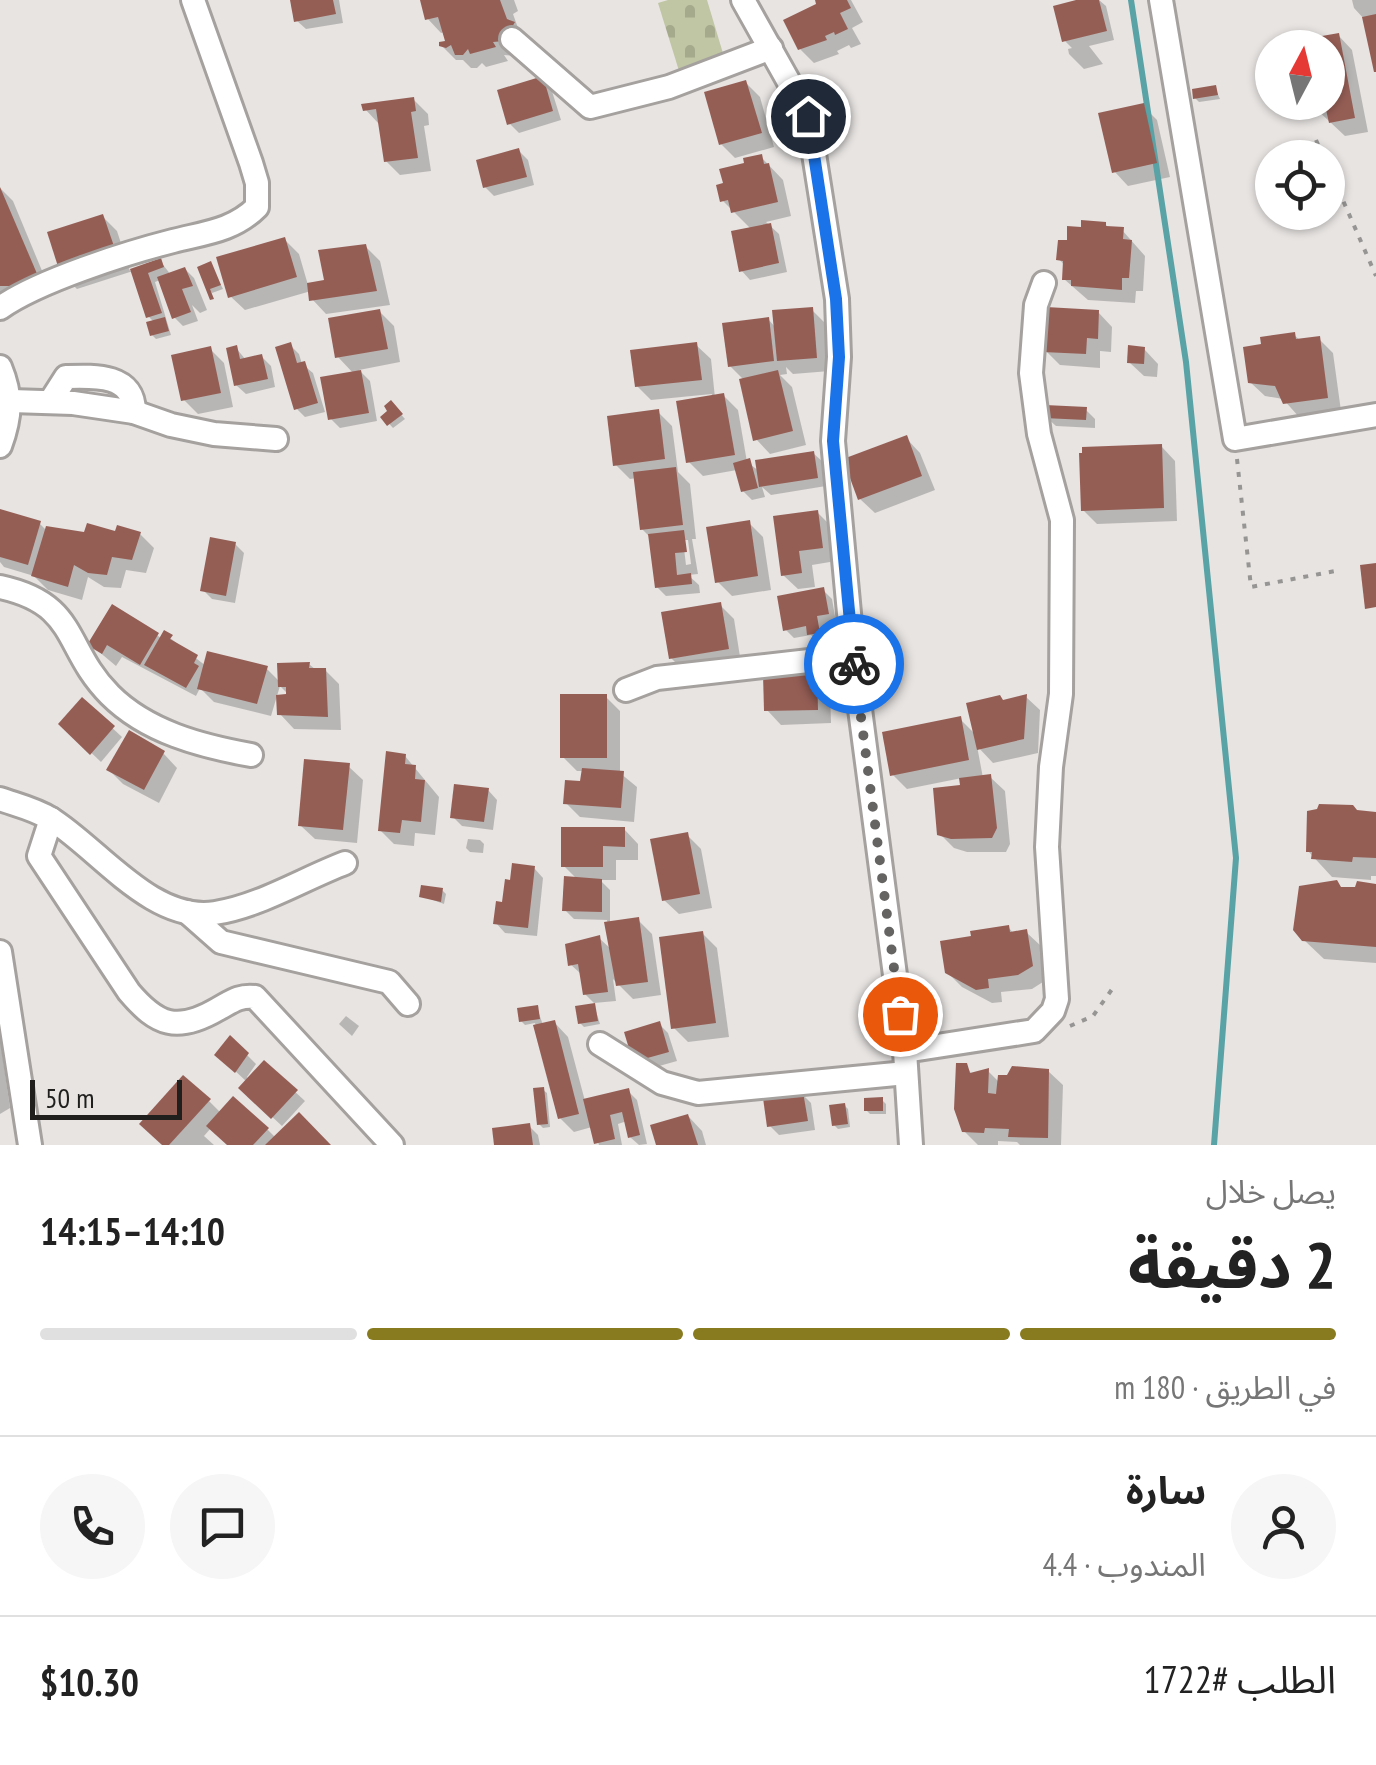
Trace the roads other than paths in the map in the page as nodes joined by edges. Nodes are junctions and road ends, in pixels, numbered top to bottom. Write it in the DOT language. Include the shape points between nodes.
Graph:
graph roads {
  1 [pos="192,0"];
  2 [pos="742,0"];
  3 [pos="1161,0"];
  4 [pos="512,39"];
  5 [pos="772,48"];
  6 [pos="1044,283"];
  7 [pos="0,308"];
  8 [pos="0,367"];
  9 [pos="11,401"];
  10 [pos="1376,415"];
  11 [pos="276,439"];
  12 [pos="0,446"];
  13 [pos="0,586"];
  14 [pos="853,656"];
  15 [pos="626,690"];
  16 [pos="250,755"];
  17 [pos="0,799"];
  18 [pos="51,819"];
  19 [pos="345,863"];
  20 [pos="188,912"];
  21 [pos="0,952"];
  22 [pos="408,1004"];
  23 [pos="600,1044"];
  24 [pos="906,1062"];
  25 [pos="30,1145"];
  26 [pos="392,1145"];
  27 [pos="911,1145"];
  1 -- 7 [label="street" via="251,163 257,207 218,231 42,286"];
  2 -- 5 [label="street"];
  3 -- 10 [label="street" via="1235,439"];
  4 -- 5 [label="street" via="590,107 669,87"];
  5 -- 14 [label="street" via="808,116 836,299 833,441"];
  6 -- 24 [label="street" via="1030,354 1032,398 1062,520 1061,694 1047,848 1057,999 1034,1031"];
  8 -- 9 [label="street"];
  9 -- 11 [label="street" via="134,412 214,434"];
  9 -- 12 [label="street"];
  13 -- 16 [label="street" via="54,610 97,679 125,708 192,741"];
  14 -- 15 [label="street" via="657,678"];
  14 -- 24 [label="street"];
  17 -- 18 [label="street"];
  18 -- 20 [label="street" via="144,892"];
  18 -- 26 [label="street" via="38,856 147,1013 184,1021 237,998 254,998"];
  19 -- 20 [label="street" via="242,905 212,914"];
  20 -- 22 [label="street" via="221,942 389,982"];
  21 -- 25 [label="street"];
  23 -- 24 [label="street" via="662,1083 698,1094"];
  24 -- 27 [label="street"];
}
